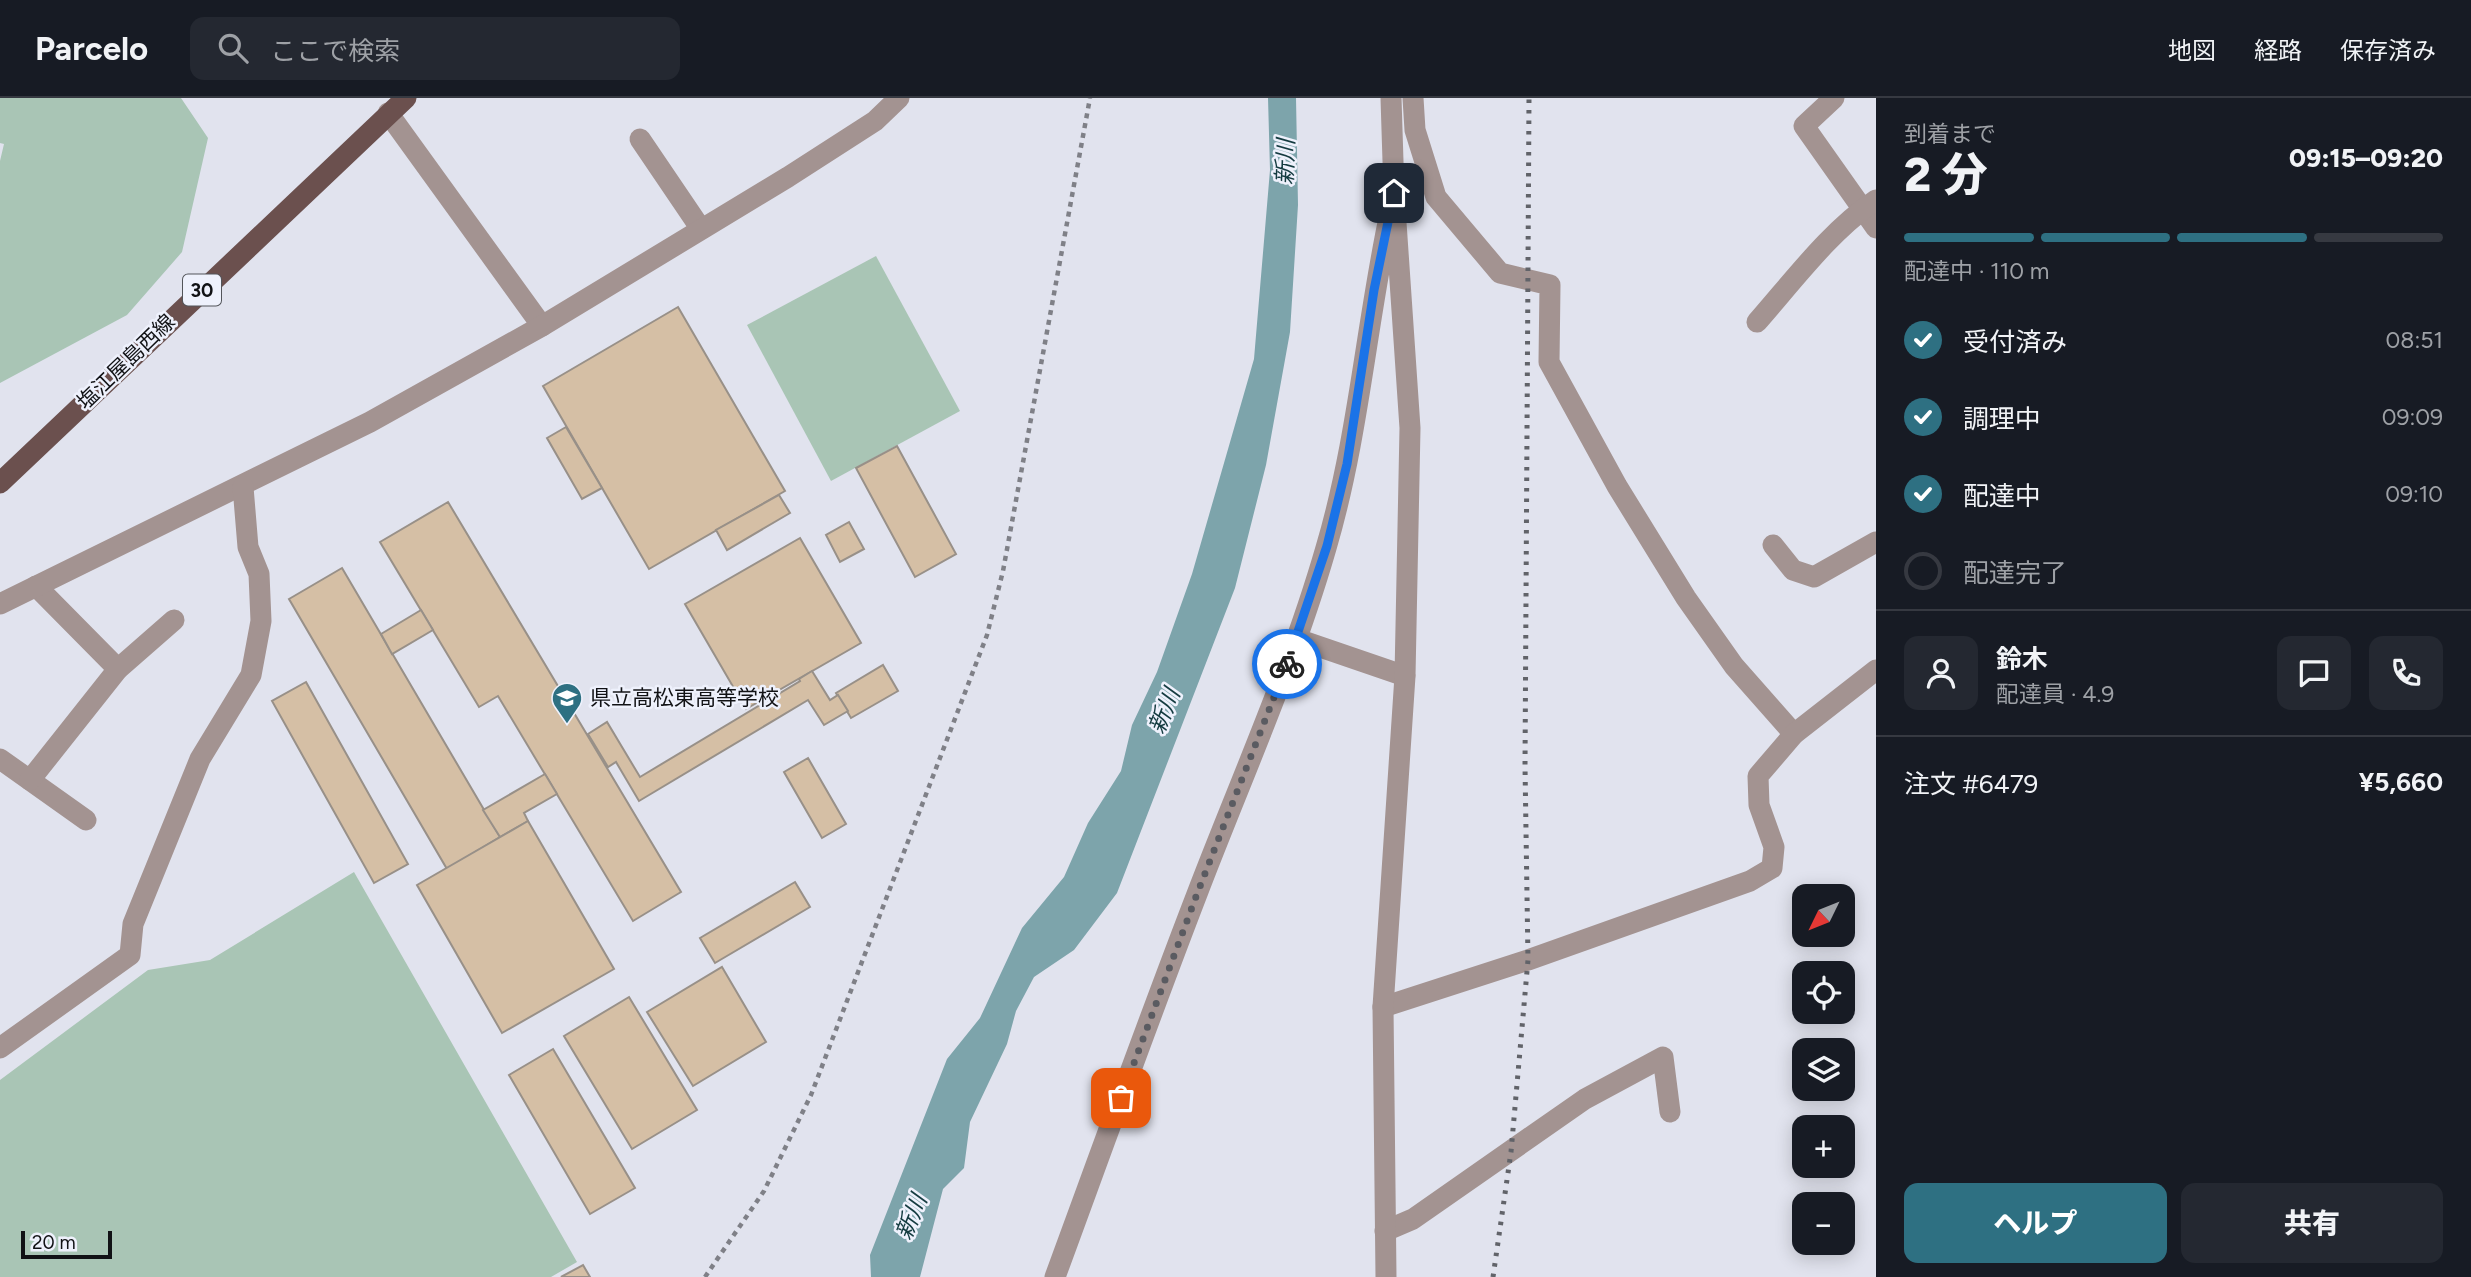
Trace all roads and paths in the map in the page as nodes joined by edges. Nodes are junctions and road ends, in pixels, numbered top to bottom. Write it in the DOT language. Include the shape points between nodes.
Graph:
graph roads {
  1 [pos="406,98"];
  2 [pos="899,98"];
  3 [pos="1090,98"];
  4 [pos="1391,98"];
  5 [pos="1413,98"];
  6 [pos="1834,98"];
  7 [pos="388,113"];
  8 [pos="640,139"];
  9 [pos="1394,193"];
  10 [pos="1869,205"];
  11 [pos="1876,228"];
  12 [pos="701,229"];
  13 [pos="1757,322"];
  14 [pos="542,326"];
  15 [pos="0,483"];
  16 [pos="243,487"];
  17 [pos="1876,542"];
  18 [pos="1773,545"];
  19 [pos="36,586"];
  20 [pos="0,604"];
  21 [pos="174,620"];
  22 [pos="1297,639"];
  23 [pos="118,669"];
  24 [pos="1876,670"];
  25 [pos="1405,676"];
  26 [pos="1794,734"];
  27 [pos="0,759"];
  28 [pos="30,780"];
  29 [pos="86,820"];
  30 [pos="1383,1007"];
  31 [pos="0,1048"];
  32 [pos="1670,1112"];
  33 [pos="1385,1231"];
  34 [pos="705,1277"];
  35 [pos="1055,1277"];
  36 [pos="1386,1277"];
  1 -- 7 [label="main road, 塩江屋島西線 / 30"];
  2 -- 12 [label="street" via="875,121"];
  3 -- 34 [label="path" via="1003,571 987,635 811,1095 764,1191"];
  4 -- 9 [label="street"];
  5 -- 26 [label="street" via="1415,130 1436,197 1500,273 1550,285 1549,362 1686,598 1734,666"];
  6 -- 10 [label="street" via="1804,126"];
  7 -- 14 [label="street"];
  7 -- 15 [label="main road, 塩江屋島西線 / 30"];
  8 -- 12 [label="street"];
  9 -- 22 [label="street" via="1347,464"];
  9 -- 25 [label="street" via="1410,428"];
  10 -- 11 [label="street"];
  10 -- 13 [label="street"];
  12 -- 14 [label="street"];
  14 -- 16 [label="street"];
  16 -- 19 [label="street"];
  16 -- 31 [label="street" via="248,547 260,586 261,621 251,675 200,759 133,924 130,955"];
  17 -- 18 [label="street" via="1814,577 1793,570"];
  19 -- 20 [label="street"];
  19 -- 23 [label="street"];
  21 -- 23 [label="street"];
  22 -- 25 [label="street"];
  22 -- 35 [label="street"];
  23 -- 28 [label="street"];
  24 -- 26 [label="street"];
  25 -- 30 [label="street"];
  26 -- 30 [label="street" via="1758,776 1759,805 1774,847 1772,868 1737,886"];
  27 -- 28 [label="street"];
  28 -- 29 [label="street"];
  30 -- 33 [label="street"];
  32 -- 33 [label="street" via="1663,1057 1585,1099 1413,1219"];
  33 -- 36 [label="street"];
}
